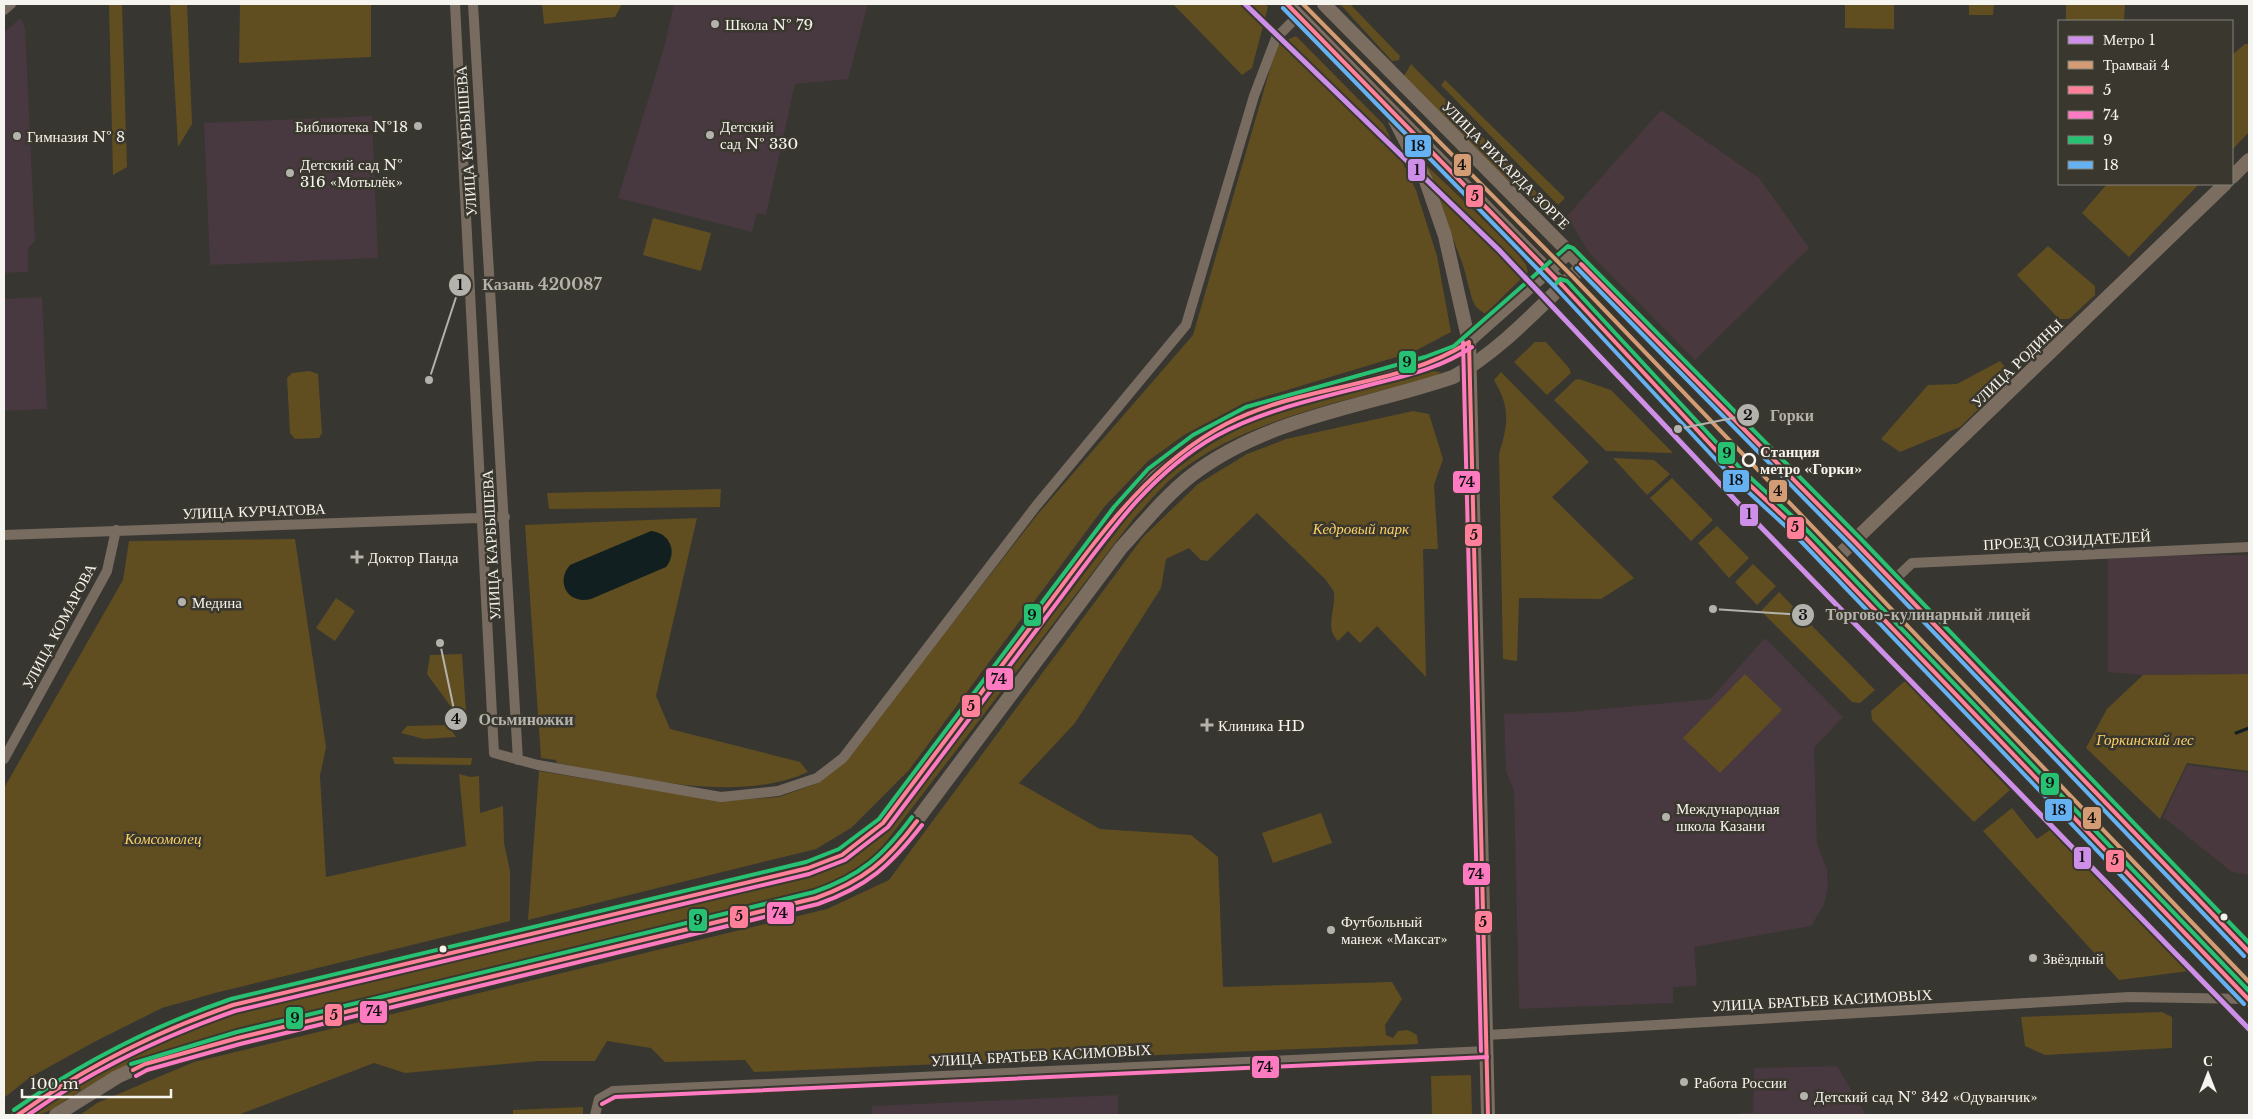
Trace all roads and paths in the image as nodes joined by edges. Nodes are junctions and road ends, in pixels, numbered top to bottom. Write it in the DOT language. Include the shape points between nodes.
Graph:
graph roads {
  1 [pos="11,4"];
  2 [pos="455,4"];
  3 [pos="473,4"];
  4 [pos="1286,4"];
  5 [pos="1324,4"];
  6 [pos="4,10"];
  7 [pos="1298,16"];
  8 [pos="1389,108"];
  9 [pos="2249,160"];
  10 [pos="2233,176"];
  11 [pos="2224,185"];
  12 [pos="1569,252"];
  13 [pos="1583,266"];
  14 [pos="1548,271"];
  15 [pos="1562,285"];
  16 [pos="1468,342"];
  17 [pos="1470,368"];
  18 [pos="505,517"];
  19 [pos="483,518"];
  20 [pos="116,530"];
  21 [pos="4,535"];
  22 [pos="1855,542"];
  23 [pos="2249,547"];
  24 [pos="1830,564"];
  25 [pos="1893,581"];
  26 [pos="4,759"];
  27 [pos="518,760"];
  28 [pos="2249,952"];
  29 [pos="2249,999"];
  30 [pos="1487,1035"];
  31 [pos="1486,1051"];
  32 [pos="18,1115"];
  33 [pos="56,1115"];
  34 [pos="595,1115"];
  35 [pos="1488,1115"];
  1 -- 6 [label="street"];
  2 -- 19 [label="street, УЛИЦА КАРБЫШЕВА"];
  3 -- 18 [label="street, УЛИЦА КАРБЫШЕВА"];
  4 -- 7 [label="main road"];
  5 -- 12 [label="main road, УЛИЦА РИХАРДА ЗОРГЕ"];
  7 -- 8 [label="main road"];
  7 -- 27 [label="street" via="1276,38 1254,96 1186,325 1036,506 843,758 817,778 778,791 721,797"];
  8 -- 14 [label="main road"];
  8 -- 16 [label="main road" via="1426,181 1445,236"];
  9 -- 10 [label="main road"];
  11 -- 22 [label="main road, УЛИЦА РОДИНЫ"];
  12 -- 13 [label="main road, УЛИЦА РИХАРДА ЗОРГЕ"];
  12 -- 14 [label="main road"];
  13 -- 15 [label="main road"];
  13 -- 22 [label="main road, УЛИЦА РИХАРДА ЗОРГЕ"];
  14 -- 15 [label="main road"];
  14 -- 16 [label="main road"];
  15 -- 17 [label="main road"];
  15 -- 24 [label="main road" via="1737,473"];
  16 -- 17 [label="main road"];
  16 -- 32 [label="main road" via="1442,358 1249,414 1197,440 1152,474 1119,511 883,823 842,854 808,868 225,1008 137,1041 64,1082"];
  17 -- 30 [label="main road"];
  17 -- 33 [label="main road" via="1432,384 1284,425 1242,443 1192,475 1157,507 1122,548 896,848 858,882 816,898 248,1035 145,1064 117,1077"];
  18 -- 19 [label="street, УЛИЦА КУРЧАТОВА"];
  18 -- 27 [label="street, УЛИЦА КАРБЫШЕВА"];
  19 -- 20 [label="street, УЛИЦА КУРЧАТОВА"];
  19 -- 27 [label="street, УЛИЦА КАРБЫШЕВА" via="494,753"];
  20 -- 21 [label="street, УЛИЦА КУРЧАТОВА"];
  20 -- 26 [label="street, УЛИЦА КОМАРОВА" via="107,571"];
  22 -- 24 [label="main road, УЛИЦА РОДИНЫ"];
  22 -- 25 [label="main road, УЛИЦА РИХАРДА ЗОРГЕ"];
  23 -- 25 [label="street, ПРОЕЗД СОЗИДАТЕЛЕЙ" via="1912,563"];
  24 -- 29 [label="main road"];
  25 -- 28 [label="main road, УЛИЦА РИХАРДА ЗОРГЕ"];
  29 -- 30 [label="street, УЛИЦА БРАТЬЕВ КАСИМОВЫХ" via="2129,997"];
  30 -- 31 [label="main road"];
  31 -- 34 [label="street, УЛИЦА БРАТЬЕВ КАСИМОВЫХ" via="613,1091 599,1099"];
  31 -- 35 [label="main road"];
}
